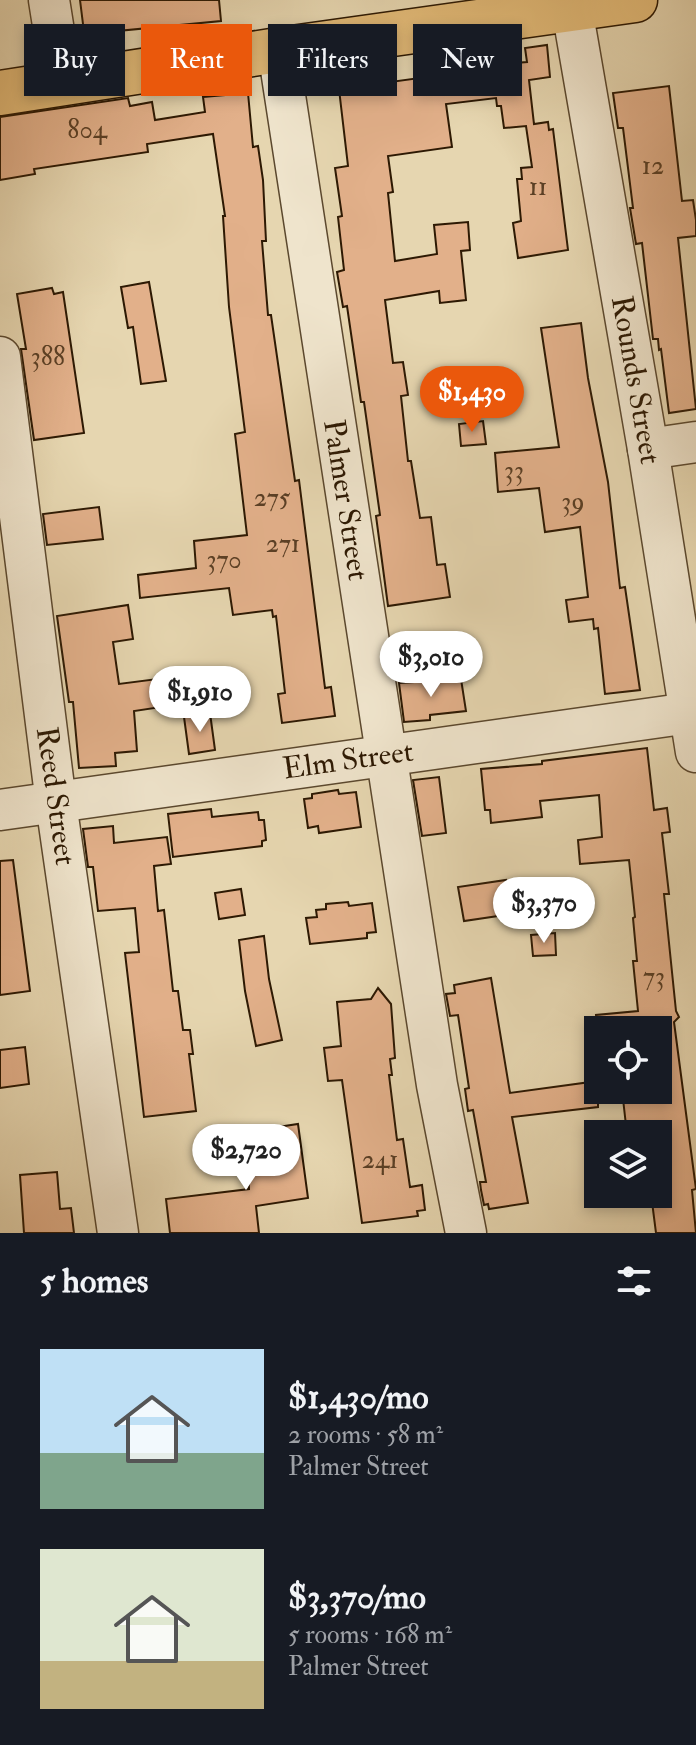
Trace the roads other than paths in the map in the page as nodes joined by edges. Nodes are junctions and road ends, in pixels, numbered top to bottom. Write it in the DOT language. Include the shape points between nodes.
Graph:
graph roads {
  1 [pos="49,0"];
  2 [pos="635,0"];
  3 [pos="572,9"];
  4 [pos="480,11"];
  5 [pos="53,24"];
  6 [pos="397,27"];
  7 [pos="268,51"];
  8 [pos="125,73"];
  9 [pos="24,89"];
  10 [pos="0,93"];
  11 [pos="285,96"];
  12 [pos="0,357"];
  13 [pos="696,442"];
  14 [pos="648,449"];
  15 [pos="693,712"];
  16 [pos="696,752"];
  17 [pos="385,754"];
  18 [pos="56,803"];
  19 [pos="0,810"];
  20 [pos="118,1233"];
  21 [pos="466,1233"];
  1 -- 5 [label="street"];
  2 -- 3 [label="main road"];
  3 -- 4 [label="main road"];
  3 -- 14 [label="street, Rounds Street"];
  4 -- 6 [label="main road"];
  7 -- 8 [label="main road"];
  9 -- 10 [label="main road"];
  11 -- 17 [label="street, Palmer Street"];
  12 -- 18 [label="street, Reed Street"];
  13 -- 14 [label="street"];
  14 -- 15 [label="street, Rounds Street"];
  15 -- 16 [label="street, Rounds Street"];
  15 -- 17 [label="street, Elm Street"];
  17 -- 18 [label="street, Elm Street"];
  17 -- 21 [label="street, Palmer Street"];
  18 -- 19 [label="street, Elm Street"];
  18 -- 20 [label="street, Reed Street"];
}
